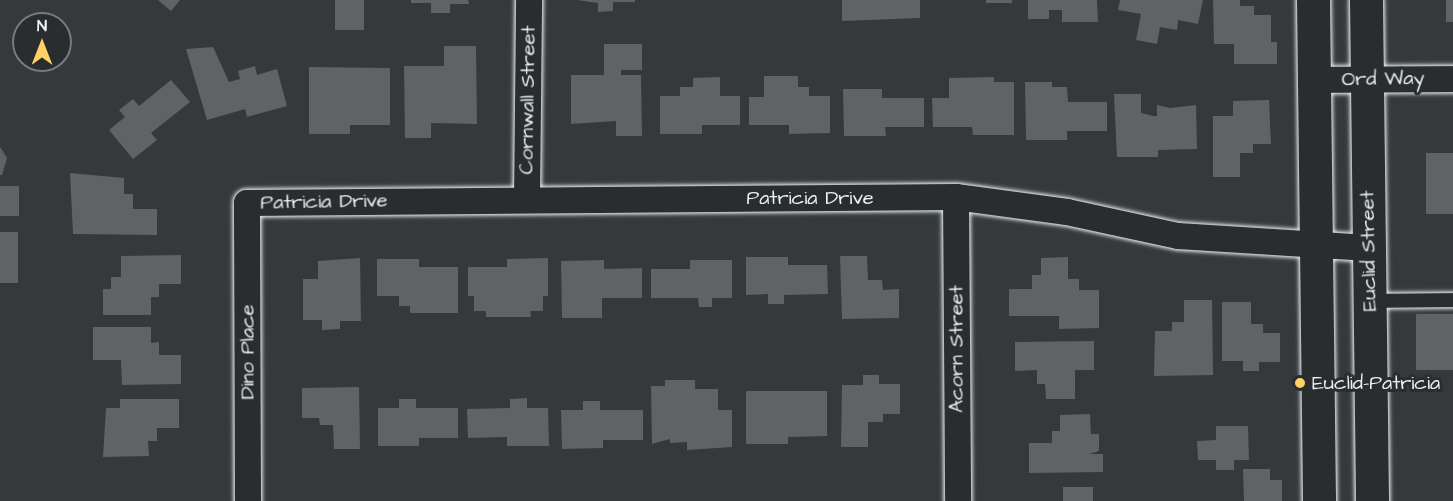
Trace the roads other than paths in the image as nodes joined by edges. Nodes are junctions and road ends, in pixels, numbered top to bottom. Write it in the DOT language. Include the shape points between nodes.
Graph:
graph roads {
  1 [pos="529,0"];
  2 [pos="1313,0"];
  3 [pos="1366,0"];
  4 [pos="1367,78"];
  5 [pos="1453,79"];
  6 [pos="1314,80"];
  7 [pos="956,197"];
  8 [pos="527,200"];
  9 [pos="247,203"];
  10 [pos="1316,247"];
  11 [pos="1369,248"];
  12 [pos="1453,300"];
  13 [pos="1370,301"];
  14 [pos="248,501"];
  15 [pos="958,501"];
  16 [pos="1319,501"];
  17 [pos="1372,501"];
  1 -- 8 [label="street, Cornwall Street"];
  2 -- 6 [label="main road"];
  3 -- 4 [label="main road, Euclid Street"];
  4 -- 5 [label="street, Ord Way"];
  4 -- 6 [label="street, Ord Way"];
  4 -- 11 [label="main road, Euclid Street"];
  6 -- 10 [label="main road"];
  7 -- 8 [label="street, Patricia Drive"];
  7 -- 10 [label="street, Patricia Drive" via="1067,212 1178,236"];
  7 -- 15 [label="street, Acorn Street"];
  8 -- 9 [label="street, Patricia Drive"];
  9 -- 14 [label="street, Dino Place"];
  10 -- 11 [label="street, Patricia Drive"];
  10 -- 16 [label="main road"];
  11 -- 13 [label="main road, Euclid Street"];
  12 -- 13 [label="lane"];
  13 -- 17 [label="main road, Euclid Street"];
}
